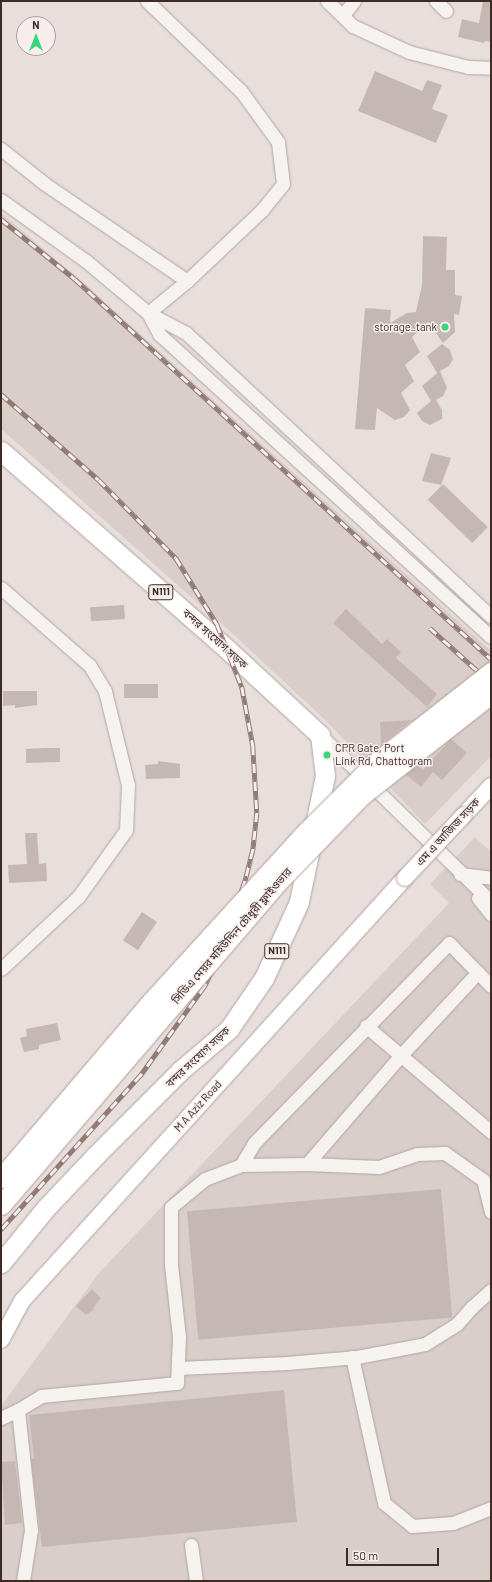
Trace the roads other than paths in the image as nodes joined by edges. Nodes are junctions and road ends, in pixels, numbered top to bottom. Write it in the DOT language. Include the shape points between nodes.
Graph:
graph roads {
  1 [pos="147,1"];
  2 [pos="327,1"];
  3 [pos="354,1"];
  4 [pos="436,1"];
  5 [pos="446,11"];
  6 [pos="343,15"];
  7 [pos="491,68"];
  8 [pos="1,148"];
  9 [pos="1,200"];
  10 [pos="187,281"];
  11 [pos="148,313"];
  12 [pos="1,451"];
  13 [pos="1,588"];
  14 [pos="491,616"];
  15 [pos="491,637"];
  16 [pos="491,672"];
  17 [pos="491,694"];
  18 [pos="320,735"];
  19 [pos="491,786"];
  20 [pos="460,874"];
  21 [pos="405,878"];
  22 [pos="491,878"];
  23 [pos="491,893"];
  24 [pos="491,902"];
  25 [pos="491,914"];
  26 [pos="1,969"];
  27 [pos="478,972"];
  28 [pos="491,986"];
  29 [pos="366,1026"];
  30 [pos="401,1056"];
  31 [pos="491,1132"];
  32 [pos="307,1164"];
  33 [pos="241,1165"];
  34 [pos="1,1178"];
  35 [pos="1,1205"];
  36 [pos="490,1207"];
  37 [pos="1,1263"];
  38 [pos="491,1290"];
  39 [pos="1,1340"];
  40 [pos="352,1357"];
  41 [pos="178,1368"];
  42 [pos="18,1410"];
  43 [pos="1,1418"];
  44 [pos="491,1508"];
  45 [pos="191,1545"];
  46 [pos="23,1581"];
  47 [pos="196,1581"];
  1 -- 10 [label="street" via="241,91 278,142 284,184 262,210"];
  2 -- 6 [label="street"];
  3 -- 6 [label="street"];
  4 -- 5 [label="street"];
  6 -- 7 [label="street" via="353,26 409,52 468,67"];
  8 -- 10 [label="street" via="45,184"];
  9 -- 11 [label="street" via="86,261"];
  10 -- 11 [label="street"];
  11 -- 14 [label="street" via="186,333"];
  11 -- 15 [label="street" via="165,340"];
  12 -- 18 [label="highway, বন্দর সংযোগ সড়ক / N111" via="227,649"];
  13 -- 26 [label="street" via="90,666 105,691 128,785 126,830 78,897"];
  16 -- 34 [label="highway, bridge" via="374,764 302,836 151,1002"];
  17 -- 35 [label="highway, সিডিএ মেয়র মহিউদ্দিন চৌধুরী ফ্লাইওভার, bridge" via="362,795 276,884"];
  18 -- 20 [label="street, বন্দর সংযোগ সড়ক"];
  18 -- 37 [label="highway, বন্দর সংযোগ সড়ক / N111" via="324,791 307,856 299,902 264,978 229,1030 180,1071 45,1209"];
  19 -- 21 [label="main road, এম এ আজিজ সড়ক, bridge"];
  20 -- 22 [label="street"];
  20 -- 23 [label="street"];
  20 -- 24 [label="street"];
  20 -- 25 [label="street"];
  21 -- 39 [label="main road, M A Aziz Road" via="22,1301"];
  27 -- 28 [label="street"];
  27 -- 29 [label="street" via="449,943"];
  27 -- 30 [label="street"];
  29 -- 30 [label="street"];
  29 -- 33 [label="street" via="254,1143"];
  30 -- 31 [label="street"];
  30 -- 32 [label="street"];
  32 -- 33 [label="street"];
  32 -- 36 [label="street" via="379,1167 416,1154 445,1153 483,1180"];
  33 -- 41 [label="street" via="205,1179 171,1206 171,1265 179,1337"];
  38 -- 40 [label="street" via="457,1324 425,1344"];
  40 -- 41 [label="street"];
  40 -- 44 [label="street" via="384,1503 412,1526 453,1523"];
  41 -- 42 [label="street" via="177,1383 41,1396"];
  42 -- 43 [label="street"];
  42 -- 46 [label="street" via="31,1530"];
  45 -- 47 [label="street"];
}
